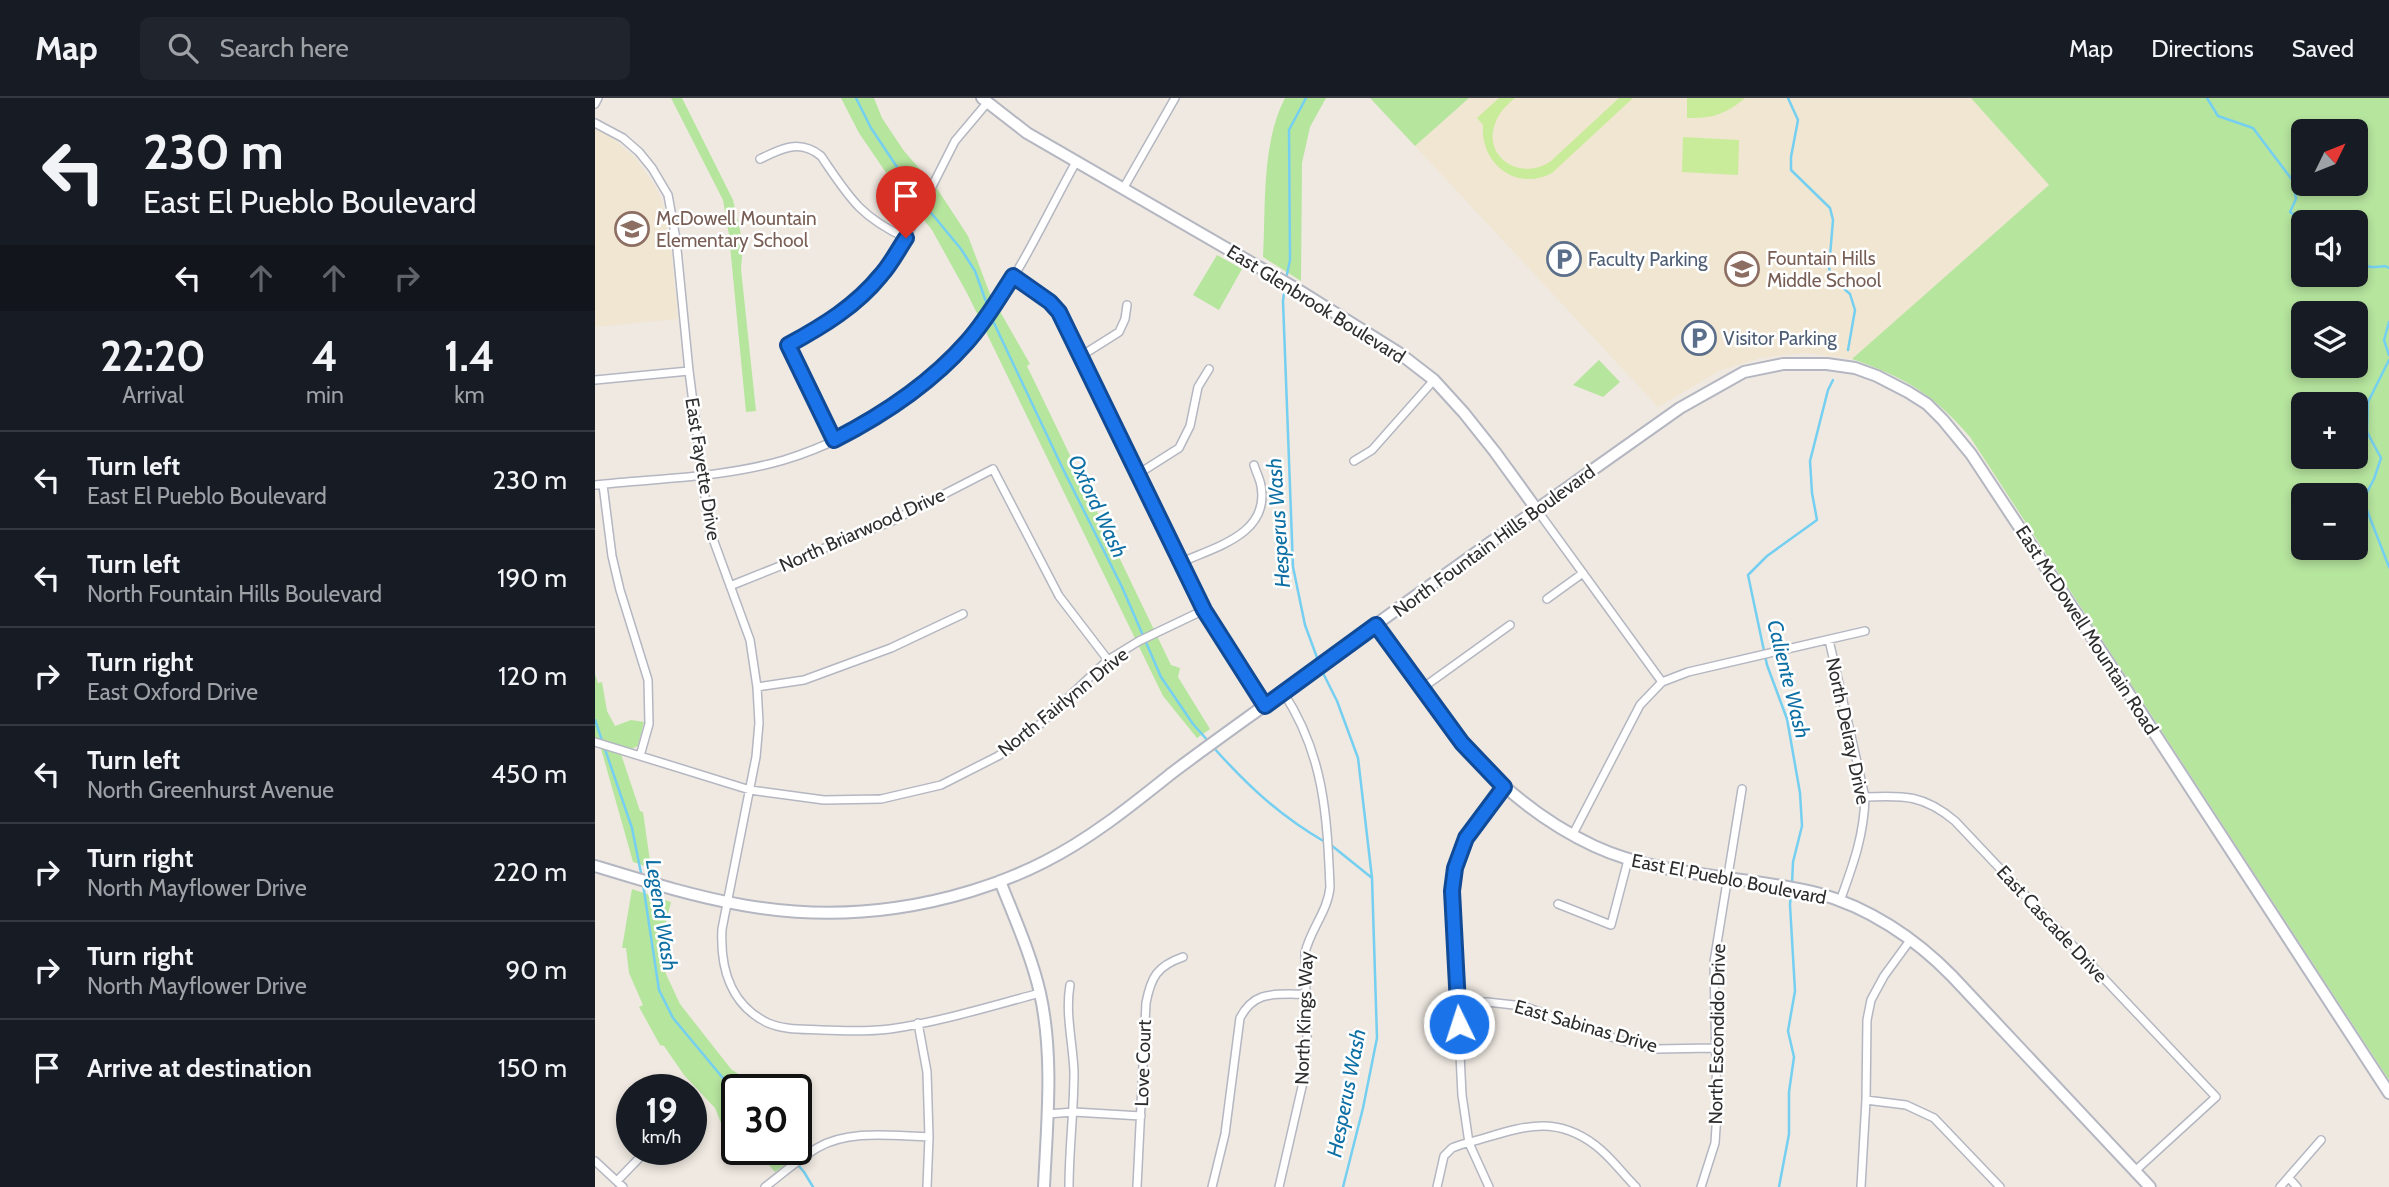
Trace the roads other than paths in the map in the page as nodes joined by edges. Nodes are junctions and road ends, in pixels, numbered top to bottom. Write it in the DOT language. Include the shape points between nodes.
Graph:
graph roads {
  1 [pos="598,98"];
  2 [pos="1175,98"];
  3 [pos="984,100"];
  4 [pos="595,104"];
  5 [pos="595,123"];
  6 [pos="760,159"];
  7 [pos="1076,162"];
  8 [pos="1123,189"];
  9 [pos="906,238"];
  10 [pos="1013,276"];
  11 [pos="1127,305"];
  12 [pos="1081,356"];
  13 [pos="1209,369"];
  14 [pos="689,371"];
  15 [pos="595,380"];
  16 [pos="1434,380"];
  17 [pos="1672,414"];
  18 [pos="834,440"];
  19 [pos="1354,461"];
  20 [pos="1254,465"];
  21 [pos="1138,474"];
  22 [pos="702,475"];
  23 [pos="599,485"];
  24 [pos="1537,510"];
  25 [pos="1182,562"];
  26 [pos="1583,573"];
  27 [pos="730,586"];
  28 [pos="1547,599"];
  29 [pos="1204,610"];
  30 [pos="963,614"];
  31 [pos="1376,625"];
  32 [pos="1510,625"];
  33 [pos="1864,631"];
  34 [pos="1829,640"];
  35 [pos="1108,660"];
  36 [pos="1662,682"];
  37 [pos="757,687"];
  38 [pos="1421,689"];
  39 [pos="1283,692"];
  40 [pos="1265,706"];
  41 [pos="595,742"];
  42 [pos="640,756"];
  43 [pos="1504,787"];
  44 [pos="1742,789"];
  45 [pos="750,790"];
  46 [pos="1865,797"];
  47 [pos="1573,834"];
  48 [pos="1628,860"];
  49 [pos="595,866"];
  50 [pos="1725,879"];
  51 [pos="1000,881"];
  52 [pos="1840,901"];
  53 [pos="726,903"];
  54 [pos="1558,904"];
  55 [pos="1911,940"];
  56 [pos="1182,957"];
  57 [pos="1070,985"];
  58 [pos="1040,993"];
  59 [pos="1305,994"];
  60 [pos="1458,1003"];
  61 [pos="918,1023"];
  62 [pos="1714,1048"];
  63 [pos="2389,1093"];
  64 [pos="1866,1100"];
  65 [pos="1074,1112"];
  66 [pos="1047,1114"];
  67 [pos="1141,1116"];
  68 [pos="929,1137"];
  69 [pos="2321,1140"];
  70 [pos="1469,1143"];
  71 [pos="595,1161"];
  72 [pos="632,1165"];
  73 [pos="2135,1171"];
  74 [pos="2289,1178"];
  75 [pos="617,1181"];
  76 [pos="623,1187"];
  77 [pos="765,1187"];
  78 [pos="927,1187"];
  79 [pos="1044,1187"];
  80 [pos="1069,1187"];
  81 [pos="1137,1187"];
  82 [pos="1212,1187"];
  83 [pos="1279,1187"];
  84 [pos="1437,1187"];
  85 [pos="1489,1187"];
  86 [pos="1636,1187"];
  87 [pos="1701,1187"];
  88 [pos="1861,1187"];
  89 [pos="2000,1187"];
  90 [pos="2150,1187"];
  91 [pos="2280,1187"];
  92 [pos="2297,1187"];
  1 -- 4 [label="street"];
  2 -- 8 [label="street"];
  3 -- 7 [label="street, East Glenbrook Boulevard"];
  3 -- 9 [label="street" via="955,141"];
  5 -- 14 [label="street, East Fayette Drive" via="639,152 668,195"];
  6 -- 9 [label="street" via="787,146 814,150 854,203"];
  7 -- 8 [label="street, East Glenbrook Boulevard"];
  7 -- 10 [label="street"];
  8 -- 16 [label="street, East Glenbrook Boulevard" via="1348,320"];
  9 -- 18 [label="street" via="882,274 848,308 788,345"];
  10 -- 12 [label="street" via="1059,312"];
  10 -- 18 [label="street" via="967,342 939,370 880,416"];
  11 -- 12 [label="street" via="1119,332"];
  12 -- 21 [label="street"];
  13 -- 21 [label="street" via="1198,387 1190,426 1179,448"];
  14 -- 15 [label="street"];
  14 -- 22 [label="street, East Fayette Drive"];
  16 -- 19 [label="street" via="1372,450"];
  16 -- 24 [label="street, East Glenbrook Boulevard"];
  17 -- 24 [label="street, North Fountain Hills Boulevard"];
  17 -- 63 [label="street, East McDowell Mountain Road" via="1744,372 1804,363 1855,368 1877,376 1927,404 1943,419 1971,454"];
  18 -- 22 [label="street" via="782,460"];
  20 -- 25 [label="street" via="1262,502 1253,524 1242,534"];
  21 -- 25 [label="street"];
  22 -- 23 [label="street"];
  22 -- 27 [label="street, East Fayette Drive" via="709,528"];
  23 -- 42 [label="street" via="619,590 648,680 649,724"];
  24 -- 26 [label="street, East Glenbrook Boulevard"];
  24 -- 31 [label="street, North Fountain Hills Boulevard"];
  25 -- 29 [label="street"];
  26 -- 28 [label="street"];
  26 -- 36 [label="street, East Glenbrook Boulevard"];
  27 -- 35 [label="street, North Briarwood Drive" via="892,521 993,469 1059,596"];
  27 -- 37 [label="street, East Fayette Drive" via="750,640"];
  29 -- 35 [label="street, North Fairlynn Drive"];
  29 -- 40 [label="street"];
  30 -- 37 [label="street" via="891,648 804,680"];
  31 -- 38 [label="street, East El Pueblo Boulevard"];
  31 -- 39 [label="street, North Fountain Hills Boulevard"];
  32 -- 38 [label="street"];
  33 -- 34 [label="street"];
  34 -- 36 [label="street"];
  34 -- 46 [label="street, North Delray Drive"];
  35 -- 45 [label="street, North Fairlynn Drive" via="1019,743 941,785 881,799 824,800"];
  36 -- 47 [label="street" via="1634,713"];
  37 -- 45 [label="street, East Fayette Drive" via="759,723"];
  38 -- 43 [label="street, East El Pueblo Boulevard" via="1462,743"];
  39 -- 40 [label="street, North Fountain Hills Boulevard"];
  39 -- 59 [label="street, North Kings Way" via="1306,732 1324,799 1329,896 1307,944"];
  40 -- 51 [label="street, North Fountain Hills Boulevard" via="1083,839"];
  41 -- 42 [label="street, North Fairlynn Drive"];
  42 -- 45 [label="street, North Fairlynn Drive"];
  43 -- 47 [label="street, East El Pueblo Boulevard" via="1537,814"];
  43 -- 60 [label="street" via="1466,838 1455,868 1452,891"];
  44 -- 50 [label="street, North Escondido Drive"];
  45 -- 53 [label="street, East Fayette Drive"];
  46 -- 52 [label="street, North Delray Drive" via="1859,850"];
  46 -- 73 [label="street, East Cascade Drive" via="1910,796 1955,821 2216,1097"];
  47 -- 48 [label="street, East El Pueblo Boulevard"];
  48 -- 50 [label="street, East El Pueblo Boulevard"];
  48 -- 54 [label="street" via="1611,925"];
  49 -- 53 [label="street, North Fountain Hills Boulevard"];
  50 -- 52 [label="street, East El Pueblo Boulevard"];
  50 -- 62 [label="street, North Escondido Drive" via="1714,962"];
  51 -- 53 [label="street, North Fountain Hills Boulevard" via="911,905 860,912 793,913"];
  51 -- 58 [label="street"];
  52 -- 55 [label="street, East El Pueblo Boulevard"];
  53 -- 61 [label="street, East Fayette Drive" via="721,949 726,977 735,994 768,1023 858,1032"];
  55 -- 64 [label="street" via="1871,1000"];
  55 -- 73 [label="street, East El Pueblo Boulevard" via="1952,976"];
  56 -- 67 [label="street, Love Court" via="1162,966 1148,991"];
  57 -- 65 [label="street"];
  58 -- 61 [label="street, East Fayette Drive"];
  58 -- 66 [label="street" via="1048,1047"];
  59 -- 82 [label="street" via="1255,999 1240,1018 1225,1134"];
  59 -- 83 [label="street, North Kings Way" via="1304,1078"];
  60 -- 62 [label="street, East Sabinas Drive" via="1523,1006 1655,1049"];
  60 -- 70 [label="street"];
  61 -- 68 [label="street" via="927,1072"];
  62 -- 87 [label="street, North Escondido Drive" via="1715,1143"];
  64 -- 88 [label="street"];
  64 -- 89 [label="street" via="1906,1105 1934,1118"];
  65 -- 66 [label="street"];
  65 -- 67 [label="street"];
  65 -- 80 [label="street"];
  66 -- 79 [label="street"];
  67 -- 81 [label="street, Love Court"];
  68 -- 77 [label="street" via="841,1138 818,1147"];
  68 -- 78 [label="street"];
  69 -- 74 [label="street"];
  70 -- 84 [label="street" via="1444,1156"];
  70 -- 85 [label="street"];
  70 -- 86 [label="street" via="1523,1127 1568,1129 1596,1146"];
  71 -- 75 [label="street"];
  72 -- 75 [label="street"];
  73 -- 90 [label="street, East El Pueblo Boulevard"];
  74 -- 91 [label="street"];
  74 -- 92 [label="street"];
  75 -- 76 [label="street"];
}
